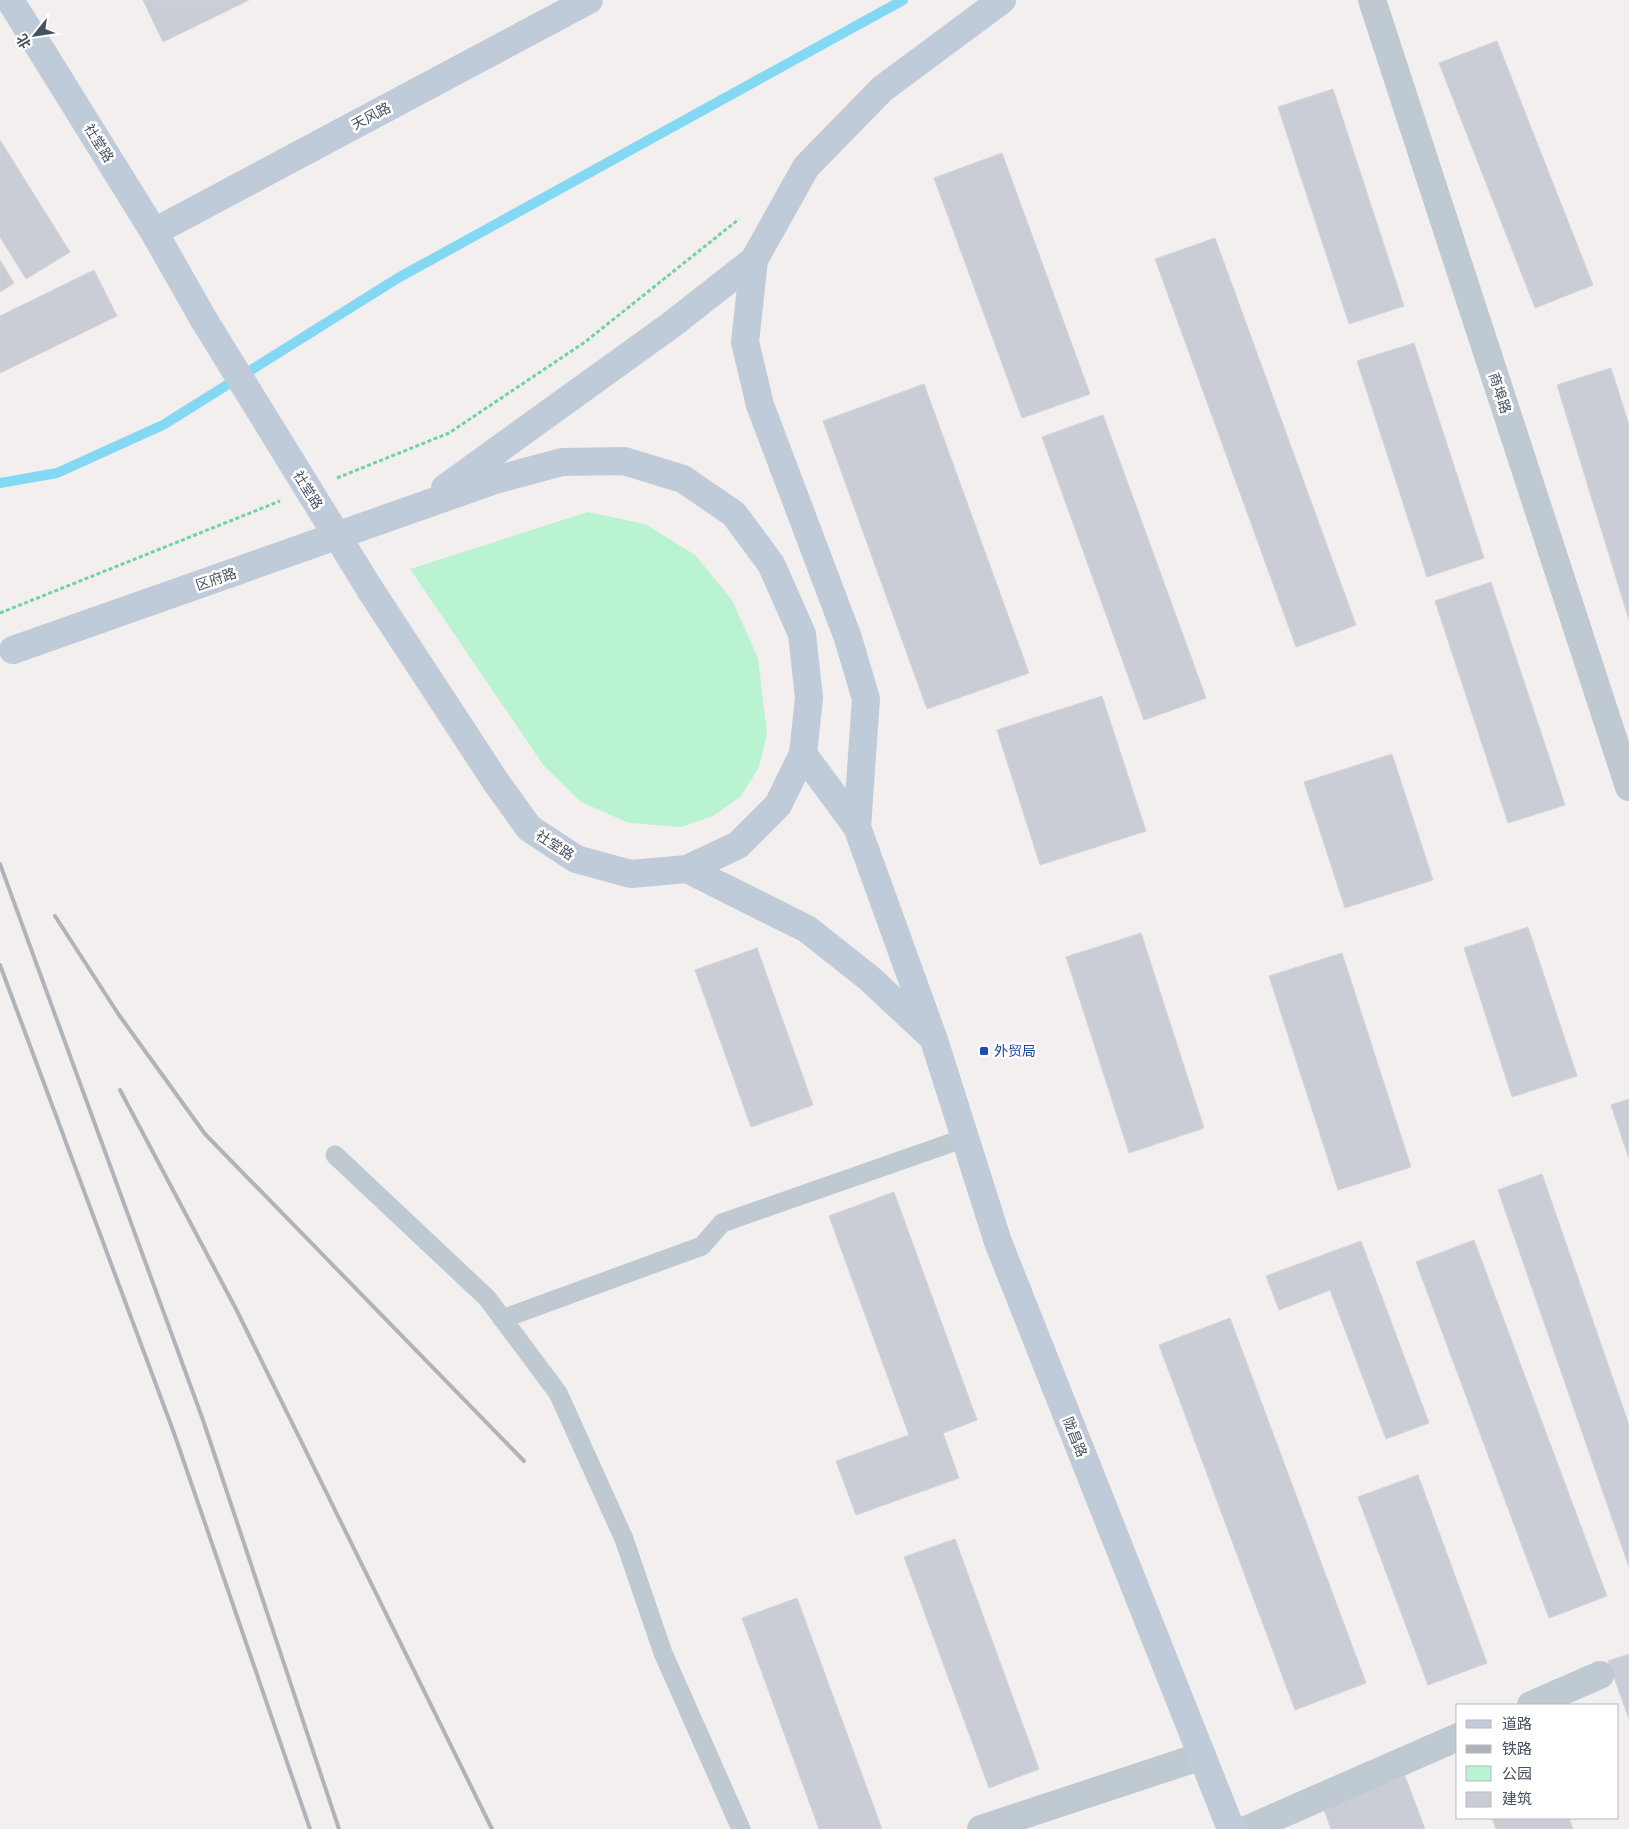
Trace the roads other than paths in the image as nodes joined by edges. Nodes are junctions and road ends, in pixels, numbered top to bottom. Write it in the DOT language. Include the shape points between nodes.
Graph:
graph roads {
  1 [pos="10,0"];
  2 [pos="589,0"];
  3 [pos="1002,0"];
  4 [pos="1372,0"];
  5 [pos="154,232"];
  6 [pos="754,260"];
  7 [pos="419,507"];
  8 [pos="13,650"];
  9 [pos="803,754"];
  10 [pos="1629,787"];
  11 [pos="857,826"];
  12 [pos="687,869"];
  13 [pos="934,1040"];
  14 [pos="965,1138"];
  15 [pos="336,1155"];
  16 [pos="502,1319"];
  17 [pos="1600,1675"];
  18 [pos="1533,1704"];
  19 [pos="1456,1738"];
  20 [pos="1202,1756"];
  21 [pos="741,1829"];
  22 [pos="981,1829"];
  23 [pos="1231,1829"];
  24 [pos="1248,1829"];
  1 -- 5 [label="main road, 社堂路"];
  2 -- 5 [label="main road, 天风路"];
  3 -- 6 [label="main road" via="882,89 806,166"];
  4 -- 10 [label="street, 商埠路"];
  5 -- 12 [label="main road, 社堂路, bridge" via="204,320 371,591 529,828 576,859 631,874"];
  6 -- 7 [label="main road" via="671,325"];
  6 -- 11 [label="main road" via="745,342 760,405 848,638 866,699"];
  7 -- 8 [label="main road, 区府路"];
  7 -- 9 [label="main road, 区府路" via="495,480 562,462 624,460 683,478 734,514 771,564 802,634 809,698"];
  9 -- 11 [label="main road"];
  9 -- 12 [label="main road, 区府路" via="778,805 738,845"];
  11 -- 13 [label="main road, 陇昌路"];
  12 -- 13 [label="main road" via="807,929 869,978"];
  13 -- 14 [label="main road, 陇昌路"];
  14 -- 16 [label="lane" via="722,1223 702,1246"];
  14 -- 20 [label="main road, 陇昌路" via="998,1242"];
  15 -- 16 [label="lane" via="487,1298"];
  16 -- 21 [label="lane" via="558,1393 624,1539 663,1653"];
  17 -- 18 [label="street"];
  19 -- 24 [label="street"];
  20 -- 22 [label="street"];
  20 -- 23 [label="main road, 陇昌路"];
}
